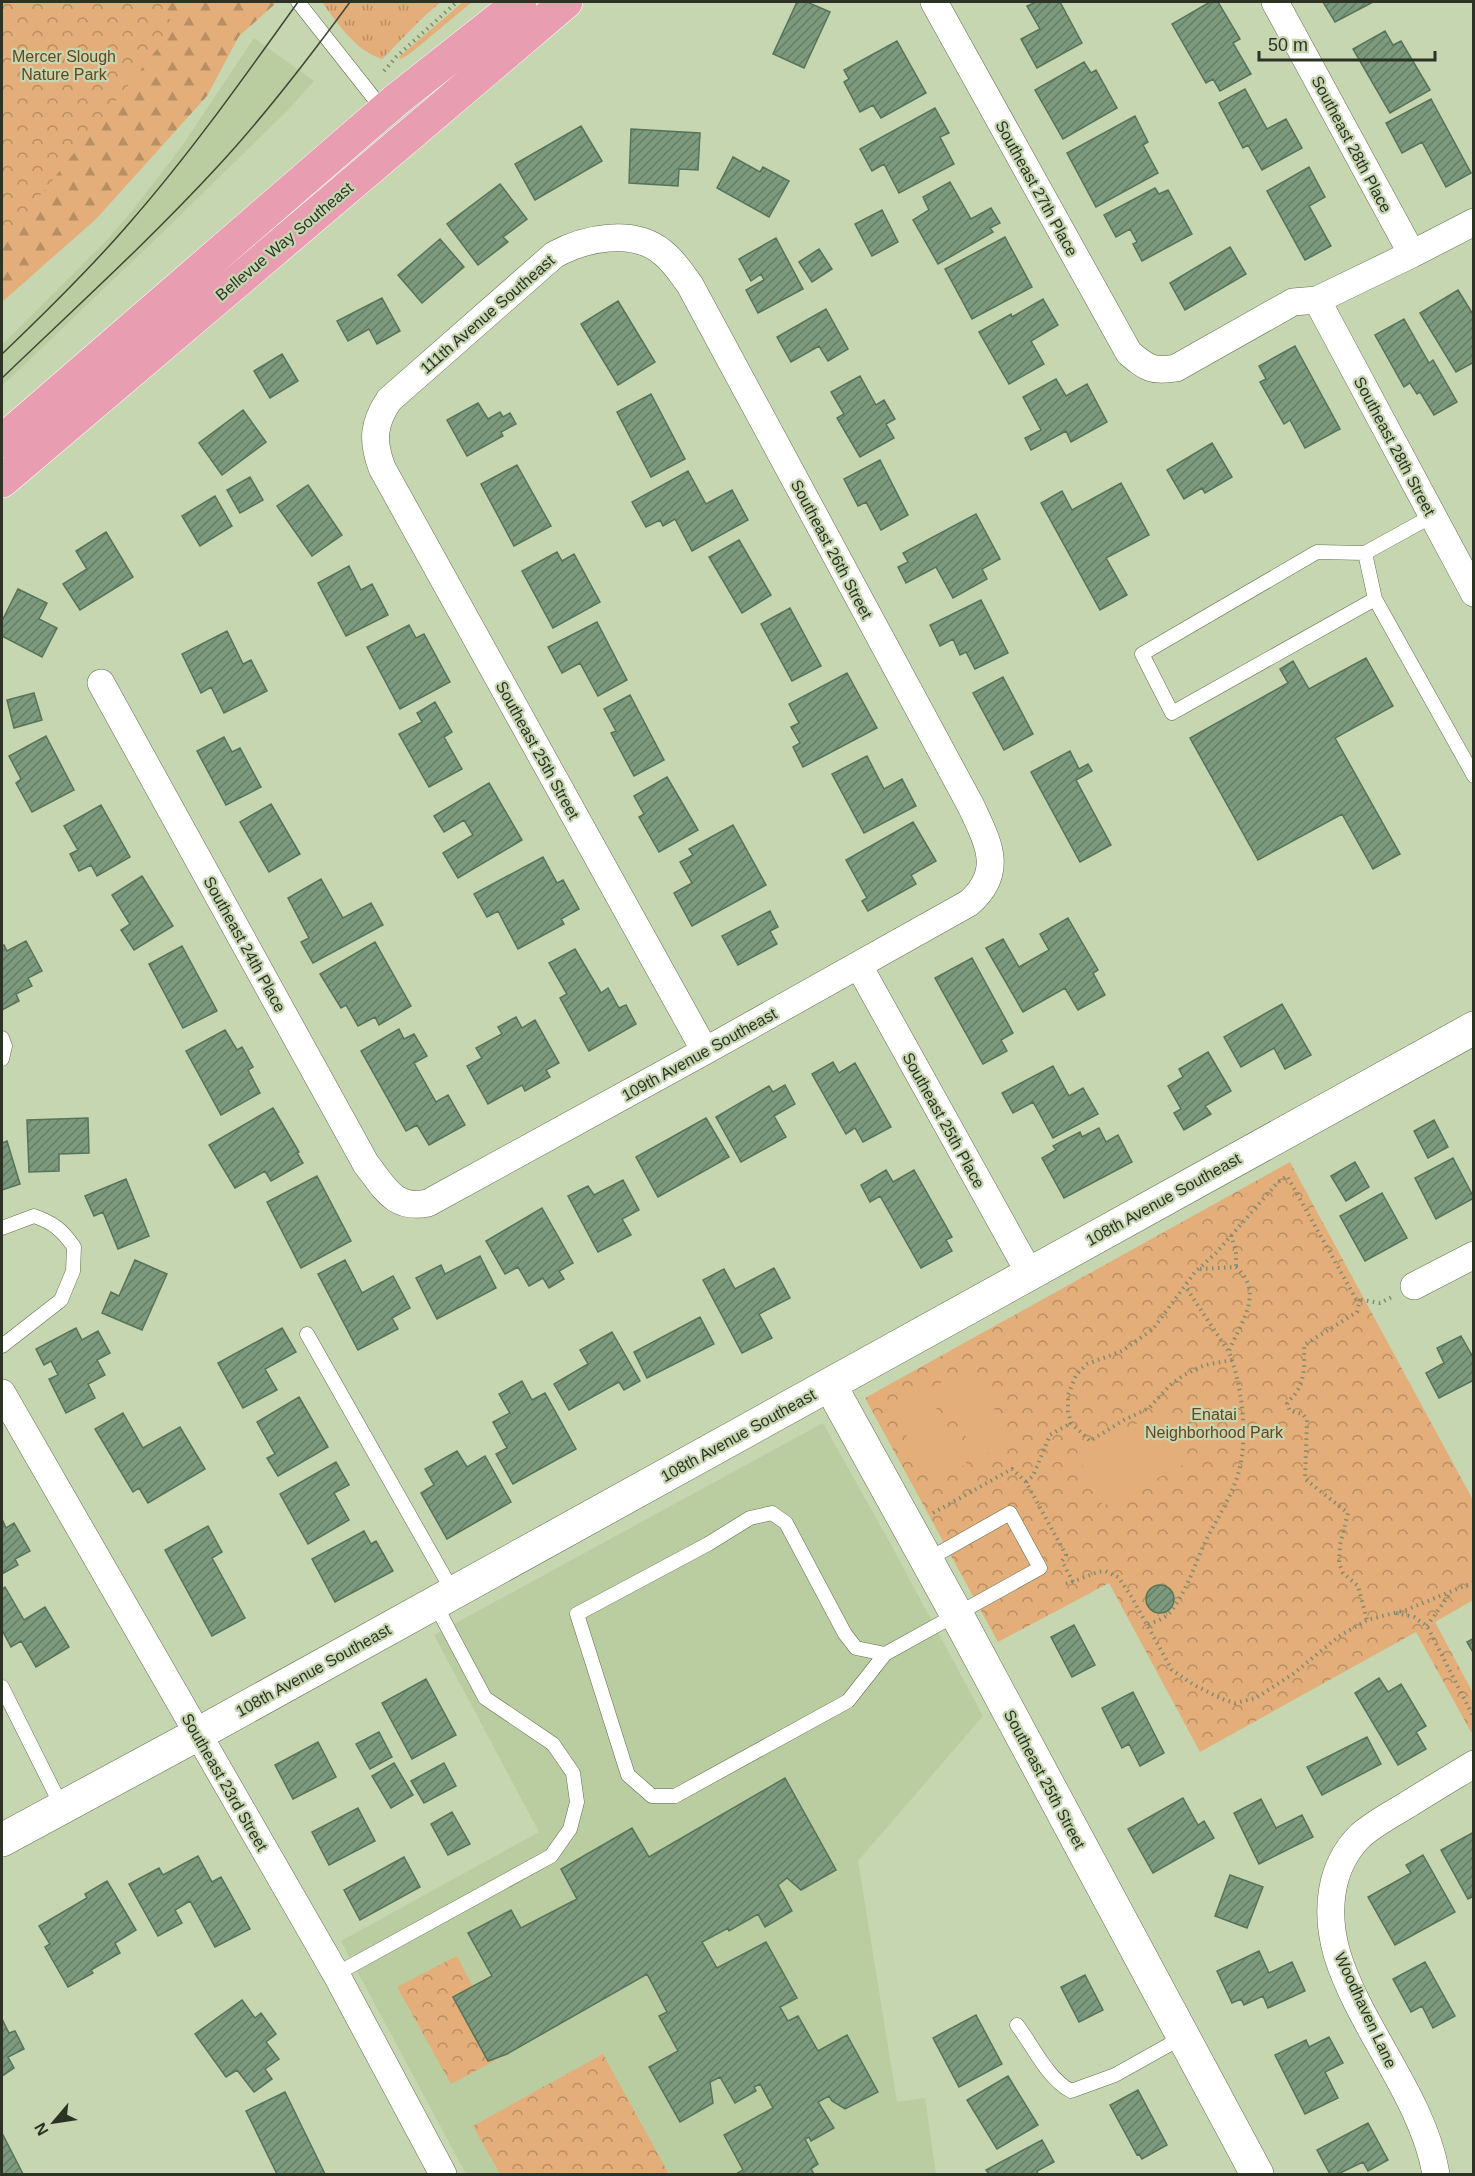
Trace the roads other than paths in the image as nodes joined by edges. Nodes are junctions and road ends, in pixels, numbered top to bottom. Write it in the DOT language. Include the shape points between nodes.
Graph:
graph roads {
  1 [pos="298,2"];
  2 [pos="305,2"];
  3 [pos="520,2"];
  4 [pos="566,2"];
  5 [pos="934,2"];
  6 [pos="1275,2"];
  7 [pos="310,16"];
  8 [pos="384,111"];
  9 [pos="337,195"];
  10 [pos="1473,222"];
  11 [pos="643,242"];
  12 [pos="1412,254"];
  13 [pos="1317,300"];
  14 [pos="2,441"];
  15 [pos="375,448"];
  16 [pos="2,480"];
  17 [pos="1432,516"];
  18 [pos="1365,553"];
  19 [pos="1473,593"];
  20 [pos="1375,599"];
  21 [pos="101,682"];
  22 [pos="1473,776"];
  23 [pos="989,876"];
  24 [pos="859,966"];
  25 [pos="1473,1028"];
  26 [pos="2,1038"];
  27 [pos="705,1051"];
  28 [pos="2,1059"];
  29 [pos="396,1200"];
  30 [pos="2,1228"];
  31 [pos="1473,1255"];
  32 [pos="1030,1274"];
  33 [pos="1414,1286"];
  34 [pos="307,1334"];
  35 [pos="2,1346"];
  36 [pos="830,1385"];
  37 [pos="2,1393"];
  38 [pos="927,1560"];
  39 [pos="444,1597"];
  40 [pos="957,1615"];
  41 [pos="885,1654"];
  42 [pos="2,1687"];
  43 [pos="198,1734"];
  44 [pos="1473,1764"];
  45 [pos="62,1807"];
  46 [pos="2,1840"];
  47 [pos="336,1974"];
  48 [pos="1017,2025"];
  49 [pos="1183,2037"];
  50 [pos="443,2175"];
  51 [pos="1257,2175"];
  52 [pos="1436,2175"];
  1 -- 7 [label="lane"];
  2 -- 7 [label="lane"];
  3 -- 8 [label="main road, Bellevue Way Southeast"];
  4 -- 9 [label="main road, Bellevue Way Southeast"];
  5 -- 13 [label="street, Southeast 27th Place" via="1129,353 1147,368 1176,368 1293,302"];
  6 -- 12 [label="street, Southeast 28th Place"];
  7 -- 8 [label="lane"];
  8 -- 9 [label="main road" via="356,170"];
  8 -- 14 [label="main road, Bellevue Way Southeast"];
  9 -- 16 [label="main road, Bellevue Way Southeast"];
  10 -- 12 [label="street"];
  11 -- 15 [label="street, 111th Avenue Southeast" via="592,239 554,255 389,400 380,414"];
  11 -- 23 [label="street, Southeast 26th Street" via="661,251 690,285 971,806 986,839 991,862"];
  12 -- 13 [label="street"];
  13 -- 17 [label="street, Southeast 28th Street"];
  15 -- 27 [label="street, Southeast 25th Street" via="387,478"];
  17 -- 18 [label="lane"];
  17 -- 19 [label="street, Southeast 28th Street"];
  18 -- 20 [label="lane"];
  18 -- 20 [label="lane" via="1317,552 1142,654 1172,713"];
  20 -- 22 [label="lane"];
  21 -- 29 [label="street, Southeast 24th Place" via="366,1164"];
  23 -- 24 [label="street, 109th Avenue Southeast" via="969,903"];
  24 -- 27 [label="street, 109th Avenue Southeast"];
  24 -- 32 [label="street, Southeast 25th Place"];
  25 -- 32 [label="street, 108th Avenue Southeast"];
  26 -- 28 [label="lane"];
  27 -- 29 [label="street, 109th Avenue Southeast" via="428,1203 408,1205"];
  30 -- 35 [label="lane" via="34,1216 62,1230 74,1247 73,1271 61,1300"];
  31 -- 33 [label="street"];
  32 -- 36 [label="street, 108th Avenue Southeast"];
  34 -- 39 [label="lane"];
  36 -- 38 [label="street, Southeast 25th Street"];
  36 -- 39 [label="street, 108th Avenue Southeast"];
  37 -- 43 [label="street, Southeast 23rd Street"];
  38 -- 40 [label="street, Southeast 25th Street"];
  38 -- 40 [label="lane" via="1010,1513 1040,1568"];
  39 -- 43 [label="street, 108th Avenue Southeast"];
  39 -- 47 [label="lane" via="485,1698 553,1744 573,1773 577,1802 570,1829 551,1856"];
  40 -- 41 [label="lane"];
  40 -- 49 [label="street, Southeast 25th Street"];
  41 -- 41 [label="lane" via="856,1648 786,1523 772,1513 750,1518 577,1614 628,1775 652,1796 675,1796 848,1701"];
  42 -- 45 [label="lane"];
  43 -- 45 [label="street, 108th Avenue Southeast"];
  43 -- 47 [label="street, Southeast 23rd Street"];
  44 -- 52 [label="street, Woodhaven Lane" via="1362,1834 1336,1871 1332,1892 1331,1922 1337,1954 1422,2126"];
  45 -- 46 [label="street, 108th Avenue Southeast"];
  47 -- 50 [label="street, Southeast 23rd Street"];
  48 -- 49 [label="lane" via="1045,2066 1071,2091 1115,2075"];
  49 -- 51 [label="street, Southeast 25th Street"];
}
